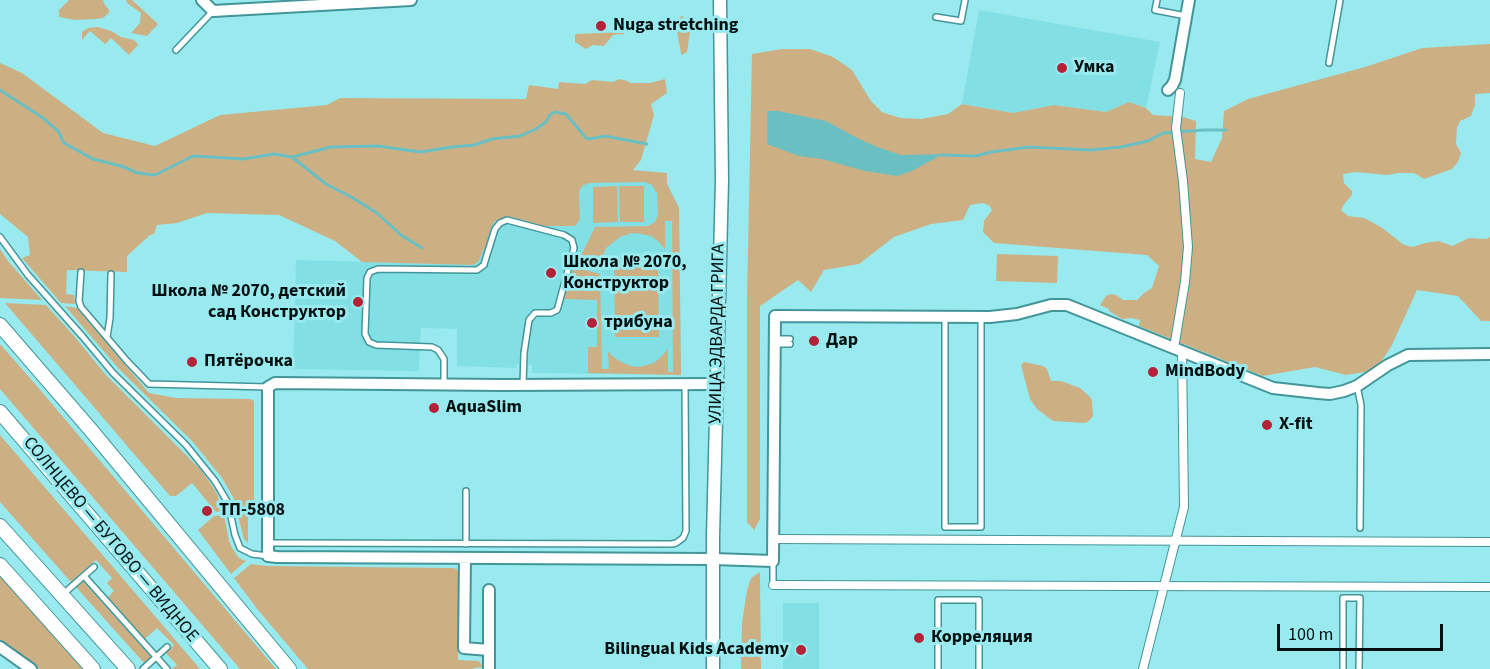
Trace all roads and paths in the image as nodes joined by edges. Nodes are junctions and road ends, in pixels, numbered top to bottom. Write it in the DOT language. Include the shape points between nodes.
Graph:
graph roads {
  1 [pos="201,0"];
  2 [pos="411,0"];
  3 [pos="720,0"];
  4 [pos="965,0"];
  5 [pos="1157,0"];
  6 [pos="1189,0"];
  7 [pos="1340,0"];
  8 [pos="213,10"];
  9 [pos="1186,16"];
  10 [pos="936,17"];
  11 [pos="176,50"];
  12 [pos="1329,63"];
  13 [pos="1168,90"];
  14 [pos="1180,93"];
  15 [pos="0,237"];
  16 [pos="81,272"];
  17 [pos="111,274"];
  18 [pos="945,317"];
  19 [pos="981,317"];
  20 [pos="0,325"];
  21 [pos="107,337"];
  22 [pos="774,341"];
  23 [pos="790,341"];
  24 [pos="1178,349"];
  25 [pos="1490,354"];
  26 [pos="444,384"];
  27 [pos="716,384"];
  28 [pos="523,385"];
  29 [pos="685,385"];
  30 [pos="1357,386"];
  31 [pos="268,387"];
  32 [pos="0,412"];
  33 [pos="466,491"];
  34 [pos="0,526"];
  35 [pos="1360,528"];
  36 [pos="773,539"];
  37 [pos="1176,540"];
  38 [pos="1490,542"];
  39 [pos="268,543"];
  40 [pos="466,544"];
  41 [pos="268,556"];
  42 [pos="465,558"];
  43 [pos="713,559"];
  44 [pos="773,561"];
  45 [pos="0,566"];
  46 [pos="94,567"];
  47 [pos="84,576"];
  48 [pos="773,585"];
  49 [pos="1164,585"];
  50 [pos="1490,587"];
  51 [pos="489,590"];
  52 [pos="62,595"];
  53 [pos="0,647"];
  54 [pos="167,647"];
  55 [pos="489,650"];
  56 [pos="156,657"];
  57 [pos="31,669"];
  58 [pos="93,669"];
  59 [pos="128,669"];
  60 [pos="143,669"];
  61 [pos="167,669"];
  62 [pos="220,669"];
  63 [pos="289,669"];
  64 [pos="489,669"];
  65 [pos="713,669"];
  66 [pos="938,669"];
  67 [pos="979,669"];
  68 [pos="1143,669"];
  69 [pos="1343,669"];
  70 [pos="1359,669"];
  1 -- 8 [label="street"];
  2 -- 8 [label="street"];
  3 -- 27 [label="street, УЛИЦА ЭДВАРДА ГРИГА" via="722,180"];
  4 -- 10 [label="lane" via="961,21"];
  5 -- 9 [label="lane" via="1155,10"];
  6 -- 9 [label="street"];
  7 -- 12 [label="lane"];
  8 -- 11 [label="lane"];
  9 -- 13 [label="street" via="1175,80"];
  14 -- 24 [label="street" via="1176,132 1188,247"];
  15 -- 41 [label="lane" via="113,373 186,445 216,481 228,503 240,548"];
  16 -- 21 [label="lane" via="81,307"];
  17 -- 21 [label="lane"];
  18 -- 19 [label="street"];
  18 -- 19 [label="lane" via="945,527 981,527"];
  18 -- 22 [label="street" via="774,316"];
  19 -- 24 [label="street" via="1067,305"];
  20 -- 63 [label="main road"];
  21 -- 31 [label="lane" via="149,384"];
  22 -- 23 [label="lane"];
  22 -- 36 [label="street"];
  24 -- 30 [label="street" via="1273,388 1330,394"];
  24 -- 37 [label="street" via="1184,507"];
  25 -- 30 [label="street" via="1408,355"];
  26 -- 28 [label="street"];
  26 -- 28 [label="lane" via="444,359 438,350 376,345 367,340 368,275 378,269 477,270 485,261 495,229 510,220 564,235 572,240 574,248 558,307 554,312 535,313 529,320"];
  26 -- 31 [label="street" via="275,383"];
  27 -- 29 [label="street"];
  27 -- 43 [label="street, УЛИЦА ЭДВАРДА ГРИГА"];
  28 -- 29 [label="street"];
  29 -- 40 [label="lane" via="686,531 679,542"];
  30 -- 35 [label="lane" via="1361,405"];
  31 -- 39 [label="street"];
  32 -- 62 [label="main road, СОЛНЦЕВО — БУТОВО — ВИДНОЕ"];
  33 -- 40 [label="lane"];
  34 -- 52 [label="main road"];
  36 -- 37 [label="street"];
  36 -- 44 [label="street"];
  37 -- 38 [label="street"];
  37 -- 49 [label="street"];
  39 -- 40 [label="lane"];
  39 -- 41 [label="street"];
  41 -- 42 [label="street"];
  42 -- 43 [label="street"];
  42 -- 55 [label="street" via="464,648"];
  43 -- 44 [label="street"];
  43 -- 65 [label="street, УЛИЦА ЭДВАРДА ГРИГА"];
  44 -- 48 [label="lane"];
  45 -- 58 [label="main road"];
  46 -- 47 [label="lane"];
  47 -- 52 [label="lane"];
  47 -- 56 [label="lane"];
  48 -- 49 [label="street"];
  49 -- 50 [label="street"];
  49 -- 68 [label="street"];
  51 -- 55 [label="street"];
  52 -- 59 [label="main road"];
  53 -- 57 [label="street"];
  54 -- 56 [label="lane"];
  55 -- 64 [label="street"];
  56 -- 60 [label="lane"];
  56 -- 61 [label="lane"];
  66 -- 67 [label="lane" via="938,600 979,600"];
  69 -- 70 [label="lane" via="1343,598 1360,598"];
}
